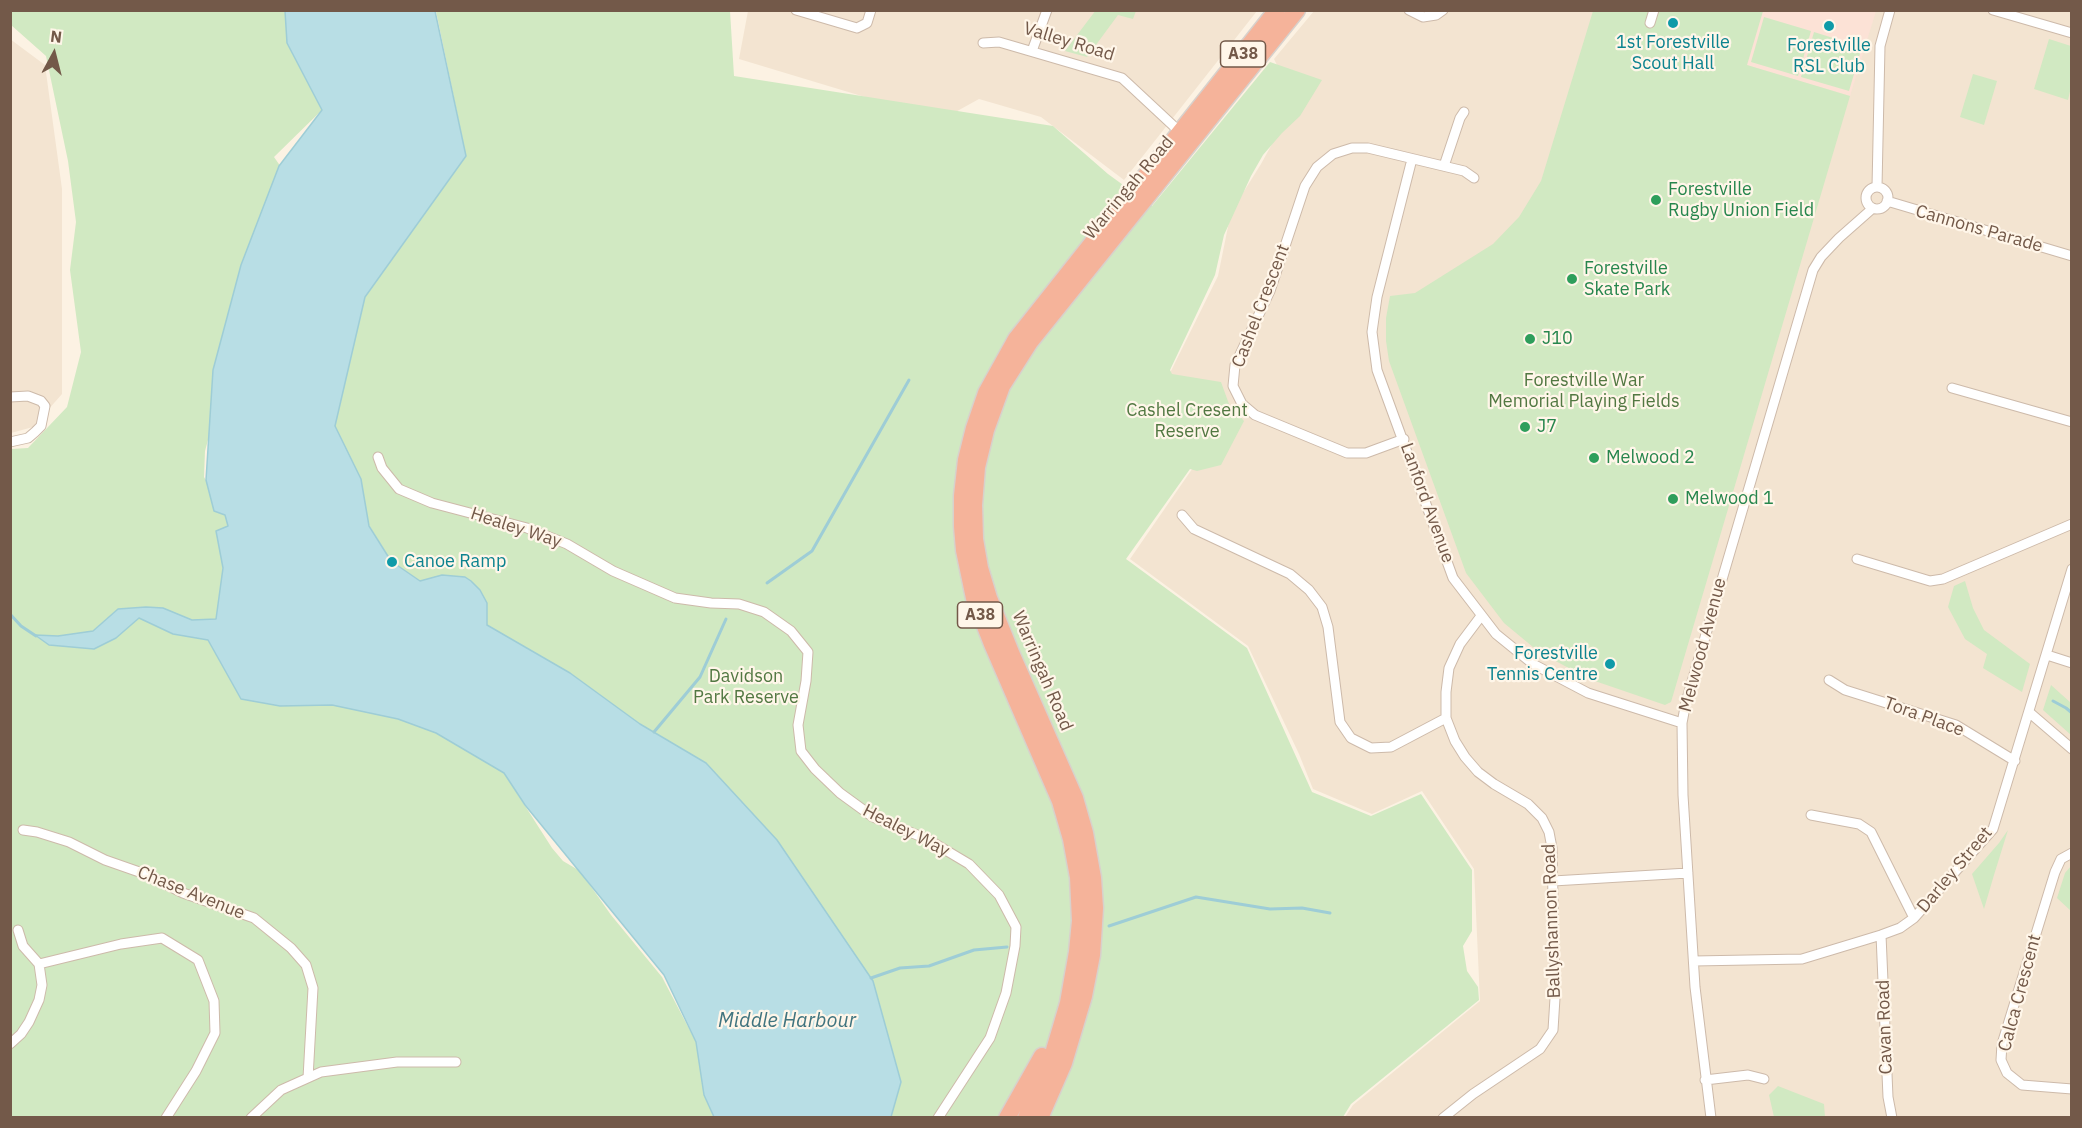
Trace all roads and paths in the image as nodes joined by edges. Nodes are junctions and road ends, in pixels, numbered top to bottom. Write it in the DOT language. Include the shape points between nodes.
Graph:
graph roads {
  1 [pos="796,10"];
  2 [pos="871,10"];
  3 [pos="1047,10"];
  4 [pos="1277,10"];
  5 [pos="1297,10"];
  6 [pos="1409,10"];
  7 [pos="1443,10"];
  8 [pos="1654,10"];
  9 [pos="1890,10"];
  10 [pos="1993,10"];
  11 [pos="1650,23"];
  12 [pos="2072,33"];
  13 [pos="983,43"];
  14 [pos="1032,51"];
  15 [pos="1464,112"];
  16 [pos="1186,137"];
  17 [pos="1412,159"];
  18 [pos="1444,166"];
  19 [pos="1474,178"];
  20 [pos="1877,187"];
  21 [pos="1887,201"];
  22 [pos="1873,208"];
  23 [pos="2072,255"];
  24 [pos="1952,388"];
  25 [pos="10,397"];
  26 [pos="2072,422"];
  27 [pos="1404,440"];
  28 [pos="10,442"];
  29 [pos="378,458"];
  30 [pos="1182,515"];
  31 [pos="2072,524"];
  32 [pos="1857,559"];
  33 [pos="2072,569"];
  34 [pos="1481,616"];
  35 [pos="2047,655"];
  36 [pos="2072,663"];
  37 [pos="1828,680"];
  38 [pos="2030,713"];
  39 [pos="1446,718"];
  40 [pos="1682,723"];
  41 [pos="2072,749"];
  42 [pos="2015,761"];
  43 [pos="1811,815"];
  44 [pos="23,830"];
  45 [pos="2072,853"];
  46 [pos="1688,873"];
  47 [pos="1553,881"];
  48 [pos="1914,918"];
  49 [pos="18,930"];
  50 [pos="1881,935"];
  51 [pos="1694,962"];
  52 [pos="39,964"];
  53 [pos="1065,1011"];
  54 [pos="10,1044"];
  55 [pos="456,1062"];
  56 [pos="308,1078"];
  57 [pos="1764,1079"];
  58 [pos="1705,1080"];
  59 [pos="2072,1089"];
  60 [pos="166,1118"];
  61 [pos="251,1118"];
  62 [pos="938,1118"];
  63 [pos="1007,1118"];
  64 [pos="1026,1118"];
  65 [pos="1040,1118"];
  66 [pos="1443,1118"];
  67 [pos="1711,1118"];
  68 [pos="1892,1118"];
  1 -- 2 [label="street" via="857,28 867,23"];
  3 -- 14 [label="street"];
  4 -- 16 [label="highway, Warringah Road / A38"];
  5 -- 16 [label="highway, Warringah Road / A38"];
  6 -- 7 [label="street" via="1423,17"];
  8 -- 11 [label="street"];
  9 -- 20 [label="street" via="1880,46"];
  10 -- 12 [label="street"];
  13 -- 14 [label="street, Valley Road" via="999,42"];
  14 -- 16 [label="street, Valley Road" via="1122,78"];
  15 -- 18 [label="street"];
  16 -- 53 [label="highway, Warringah Road / A38" via="1016,339 986,393 966,460 962,526 974,598 1060,801 1078,877 1077,952"];
  16 -- 65 [label="highway, Warringah Road / A38" via="1016,363 1002,386 977,467 975,539 980,568 1012,655 1075,798 1093,878 1092,955 1083,996 1064,1063"];
  17 -- 18 [label="street, Cashel Crescent"];
  17 -- 27 [label="street, Lanford Avenue" via="1377,297 1372,332 1377,370"];
  17 -- 27 [label="street, Cashel Crescent" via="1352,148 1333,154 1317,167 1305,186 1270,291 1235,365 1233,386 1242,404 1255,415 1347,453 1366,453"];
  18 -- 19 [label="street, Cashel Crescent"];
  20 -- 21 [label="street" via="1885,192"];
  20 -- 22 [label="street" via="1866,198"];
  21 -- 22 [label="street" via="1883,207"];
  21 -- 23 [label="street, Cannons Parade"];
  22 -- 40 [label="street, Melwood Avenue" via="1839,238 1813,270 1705,632"];
  24 -- 26 [label="street"];
  25 -- 28 [label="street" via="28,396 41,400 45,406 41,426 28,438"];
  27 -- 34 [label="street, Lanford Avenue" via="1453,578"];
  29 -- 62 [label="street, Healey Way" via="399,489 432,503 527,528 675,598 739,604 764,612 791,631 808,652 798,725 801,751 840,793 873,817 927,839 969,864 999,895 1016,927 1006,993 990,1038"];
  30 -- 39 [label="street" via="1194,529 1290,574 1322,607 1341,722 1351,738 1371,748 1390,747"];
  31 -- 32 [label="street" via="1943,579 1930,581"];
  33 -- 35 [label="street, Darley Street"];
  34 -- 39 [label="street, Ballyshannon Road" via="1460,644 1449,668"];
  34 -- 40 [label="street, Lanford Avenue" via="1496,634 1533,664 1588,693"];
  35 -- 36 [label="street"];
  35 -- 38 [label="street, Darley Street"];
  37 -- 42 [label="street, Tora Place" via="1845,690 1956,724"];
  38 -- 41 [label="street"];
  38 -- 42 [label="street, Darley Street"];
  39 -- 47 [label="street, Ballyshannon Road" via="1455,741 1478,772 1528,804 1542,818 1552,848"];
  40 -- 46 [label="street, Melwood Avenue"];
  42 -- 48 [label="street, Darley Street" via="1993,829"];
  43 -- 48 [label="street" via="1859,824 1871,832"];
  44 -- 56 [label="street, Chase Avenue" via="69,842 183,893 254,918 291,948 306,965 313,988"];
  45 -- 59 [label="street, Calca Crescent" via="2061,859 2055,872 2002,1044 2001,1060 2007,1073 2022,1085"];
  46 -- 47 [label="street"];
  46 -- 51 [label="street, Melwood Avenue"];
  47 -- 66 [label="street, Ballyshannon Road" via="1553,1030 1540,1049"];
  48 -- 50 [label="street, Darley Street"];
  49 -- 52 [label="street" via="23,946"];
  50 -- 51 [label="street, Darley Street" via="1803,959"];
  50 -- 68 [label="street, Cavan Road"];
  51 -- 58 [label="street, Melwood Avenue"];
  52 -- 54 [label="street" via="39,1000 21,1034"];
  52 -- 60 [label="street" via="162,938 198,960 214,1001 215,1033"];
  53 -- 63 [label="highway"];
  53 -- 64 [label="highway, Warringah Road / A38" via="1052,1057"];
  55 -- 56 [label="street" via="397,1062 321,1072"];
  56 -- 61 [label="street" via="281,1090"];
  57 -- 58 [label="street" via="1748,1076"];
  58 -- 67 [label="street, Melwood Avenue"];
}
